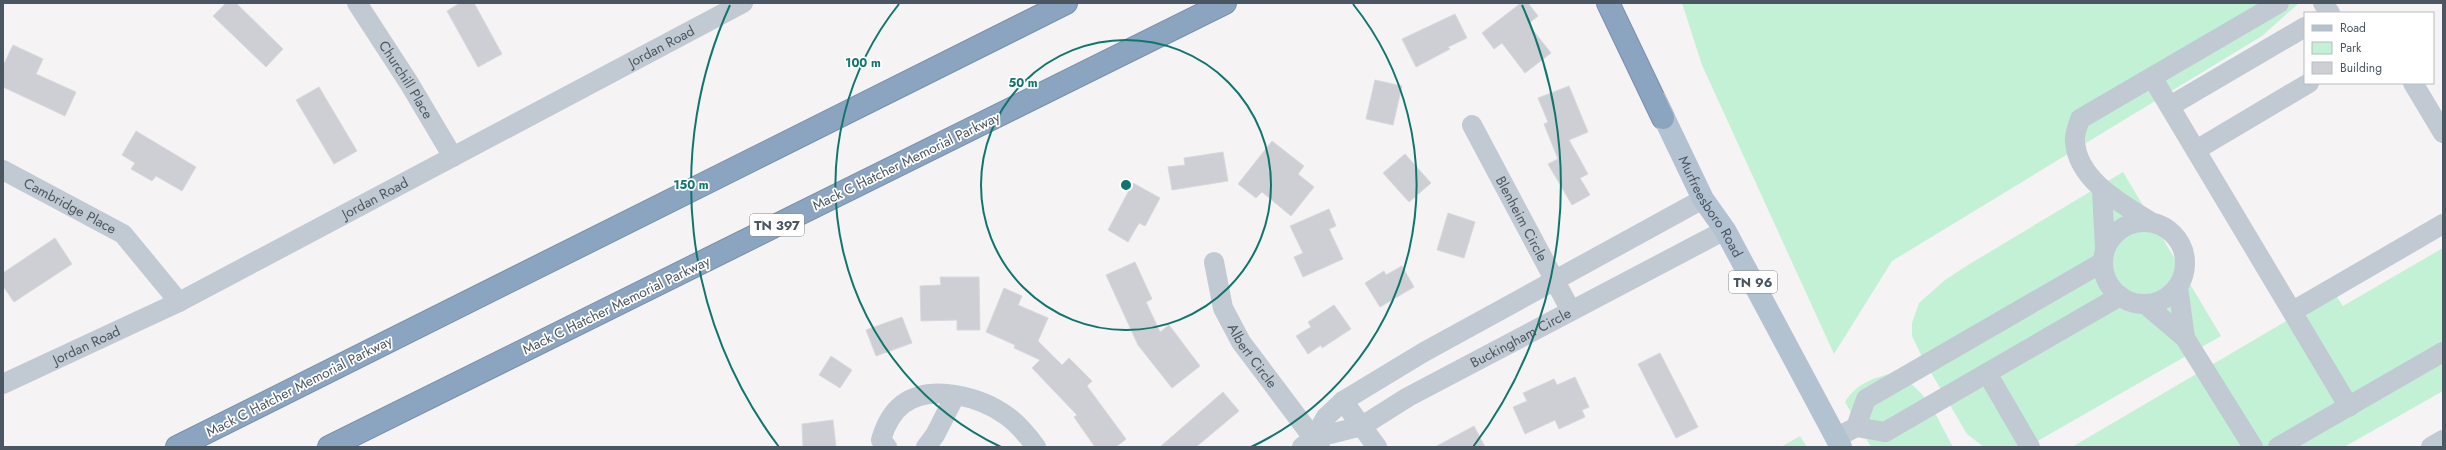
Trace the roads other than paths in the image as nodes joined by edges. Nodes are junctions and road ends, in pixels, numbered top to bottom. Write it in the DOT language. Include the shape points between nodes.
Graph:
graph roads {
  1 [pos="357,3"];
  2 [pos="743,3"];
  3 [pos="1066,3"];
  4 [pos="1225,3"];
  5 [pos="1608,3"];
  6 [pos="1616,3"];
  7 [pos="2279,3"];
  8 [pos="2323,3"];
  9 [pos="720,9"];
  10 [pos="2329,12"];
  11 [pos="2304,29"];
  12 [pos="2152,77"];
  13 [pos="2307,84"];
  14 [pos="2414,84"];
  15 [pos="2170,106"];
  16 [pos="1663,118"];
  17 [pos="1472,125"];
  18 [pos="2443,133"];
  19 [pos="2196,150"];
  20 [pos="453,158"];
  21 [pos="3,170"];
  22 [pos="2102,190"];
  23 [pos="1702,199"];
  24 [pos="2151,222"];
  25 [pos="2443,224"];
  26 [pos="1725,230"];
  27 [pos="2104,255"];
  28 [pos="1214,262"];
  29 [pos="1556,281"];
  30 [pos="2178,287"];
  31 [pos="2120,296"];
  32 [pos="179,302"];
  33 [pos="2145,304"];
  34 [pos="1571,311"];
  35 [pos="2293,311"];
  36 [pos="2185,338"];
  37 [pos="2443,352"];
  38 [pos="1987,373"];
  39 [pos="3,384"];
  40 [pos="955,396"];
  41 [pos="1343,401"];
  42 [pos="2349,407"];
  43 [pos="1362,426"];
  44 [pos="1856,427"];
  45 [pos="2443,440"];
  46 [pos="1838,443"];
  47 [pos="1312,444"];
  48 [pos="177,447"];
  49 [pos="329,447"];
  50 [pos="888,447"];
  51 [pos="926,447"];
  52 [pos="1036,447"];
  53 [pos="1377,447"];
  54 [pos="2030,447"];
  55 [pos="2253,447"];
  56 [pos="2278,447"];
  57 [pos="2431,447"];
  1 -- 20 [label="street, Churchill Place"];
  2 -- 9 [label="street, Jordan Road"];
  3 -- 48 [label="highway, Mack C Hatcher Memorial Parkway"];
  4 -- 49 [label="highway, Mack C Hatcher Memorial Parkway / TN 397"];
  5 -- 16 [label="highway"];
  6 -- 16 [label="main road, Murfreesboro Road / TN 96"];
  7 -- 12 [label="street"];
  8 -- 10 [label="street"];
  9 -- 20 [label="street, Jordan Road"];
  11 -- 15 [label="street"];
  12 -- 15 [label="street"];
  12 -- 22 [label="street" via="2080,119 2074,140 2082,163"];
  13 -- 19 [label="street"];
  14 -- 18 [label="street"];
  15 -- 19 [label="street"];
  16 -- 23 [label="main road, Murfreesboro Road / TN 96"];
  17 -- 29 [label="street, Blenheim Circle"];
  19 -- 35 [label="street"];
  20 -- 32 [label="street, Jordan Road"];
  21 -- 32 [label="street, Cambridge Place" via="123,234"];
  22 -- 24 [label="street"];
  22 -- 27 [label="street"];
  23 -- 26 [label="main road, Murfreesboro Road / TN 96"];
  23 -- 29 [label="street"];
  24 -- 27 [label="street" via="2137,222 2124,227 2113,236"];
  24 -- 30 [label="street" via="2170,232 2183,248 2184,275"];
  25 -- 35 [label="street"];
  26 -- 34 [label="street, Buckingham Circle"];
  26 -- 46 [label="main road, Murfreesboro Road / TN 96"];
  27 -- 31 [label="street" via="2105,276"];
  27 -- 44 [label="street" via="1866,399"];
  28 -- 47 [label="street, Albert Circle" via="1223,308 1241,342"];
  29 -- 34 [label="street, Blenheim Circle"];
  29 -- 41 [label="street" via="1424,352"];
  30 -- 33 [label="street" via="2169,296"];
  30 -- 36 [label="street"];
  31 -- 33 [label="street" via="2132,302"];
  31 -- 38 [label="street"];
  32 -- 39 [label="street, Jordan Road"];
  33 -- 36 [label="street"];
  34 -- 43 [label="street, Buckingham Circle" via="1408,397"];
  35 -- 42 [label="street"];
  36 -- 55 [label="street"];
  37 -- 42 [label="street"];
  38 -- 44 [label="street" via="1885,432"];
  38 -- 54 [label="street"];
  40 -- 50 [label="street" via="929,394 903,404 886,423 881,440"];
  40 -- 51 [label="street"];
  40 -- 52 [label="street" via="985,403 1008,416"];
  41 -- 43 [label="street"];
  41 -- 47 [label="street" via="1326,417"];
  42 -- 56 [label="street"];
  43 -- 47 [label="street, Buckingham Circle"];
  43 -- 53 [label="street"];
  44 -- 46 [label="street"];
  45 -- 57 [label="street"];
}
